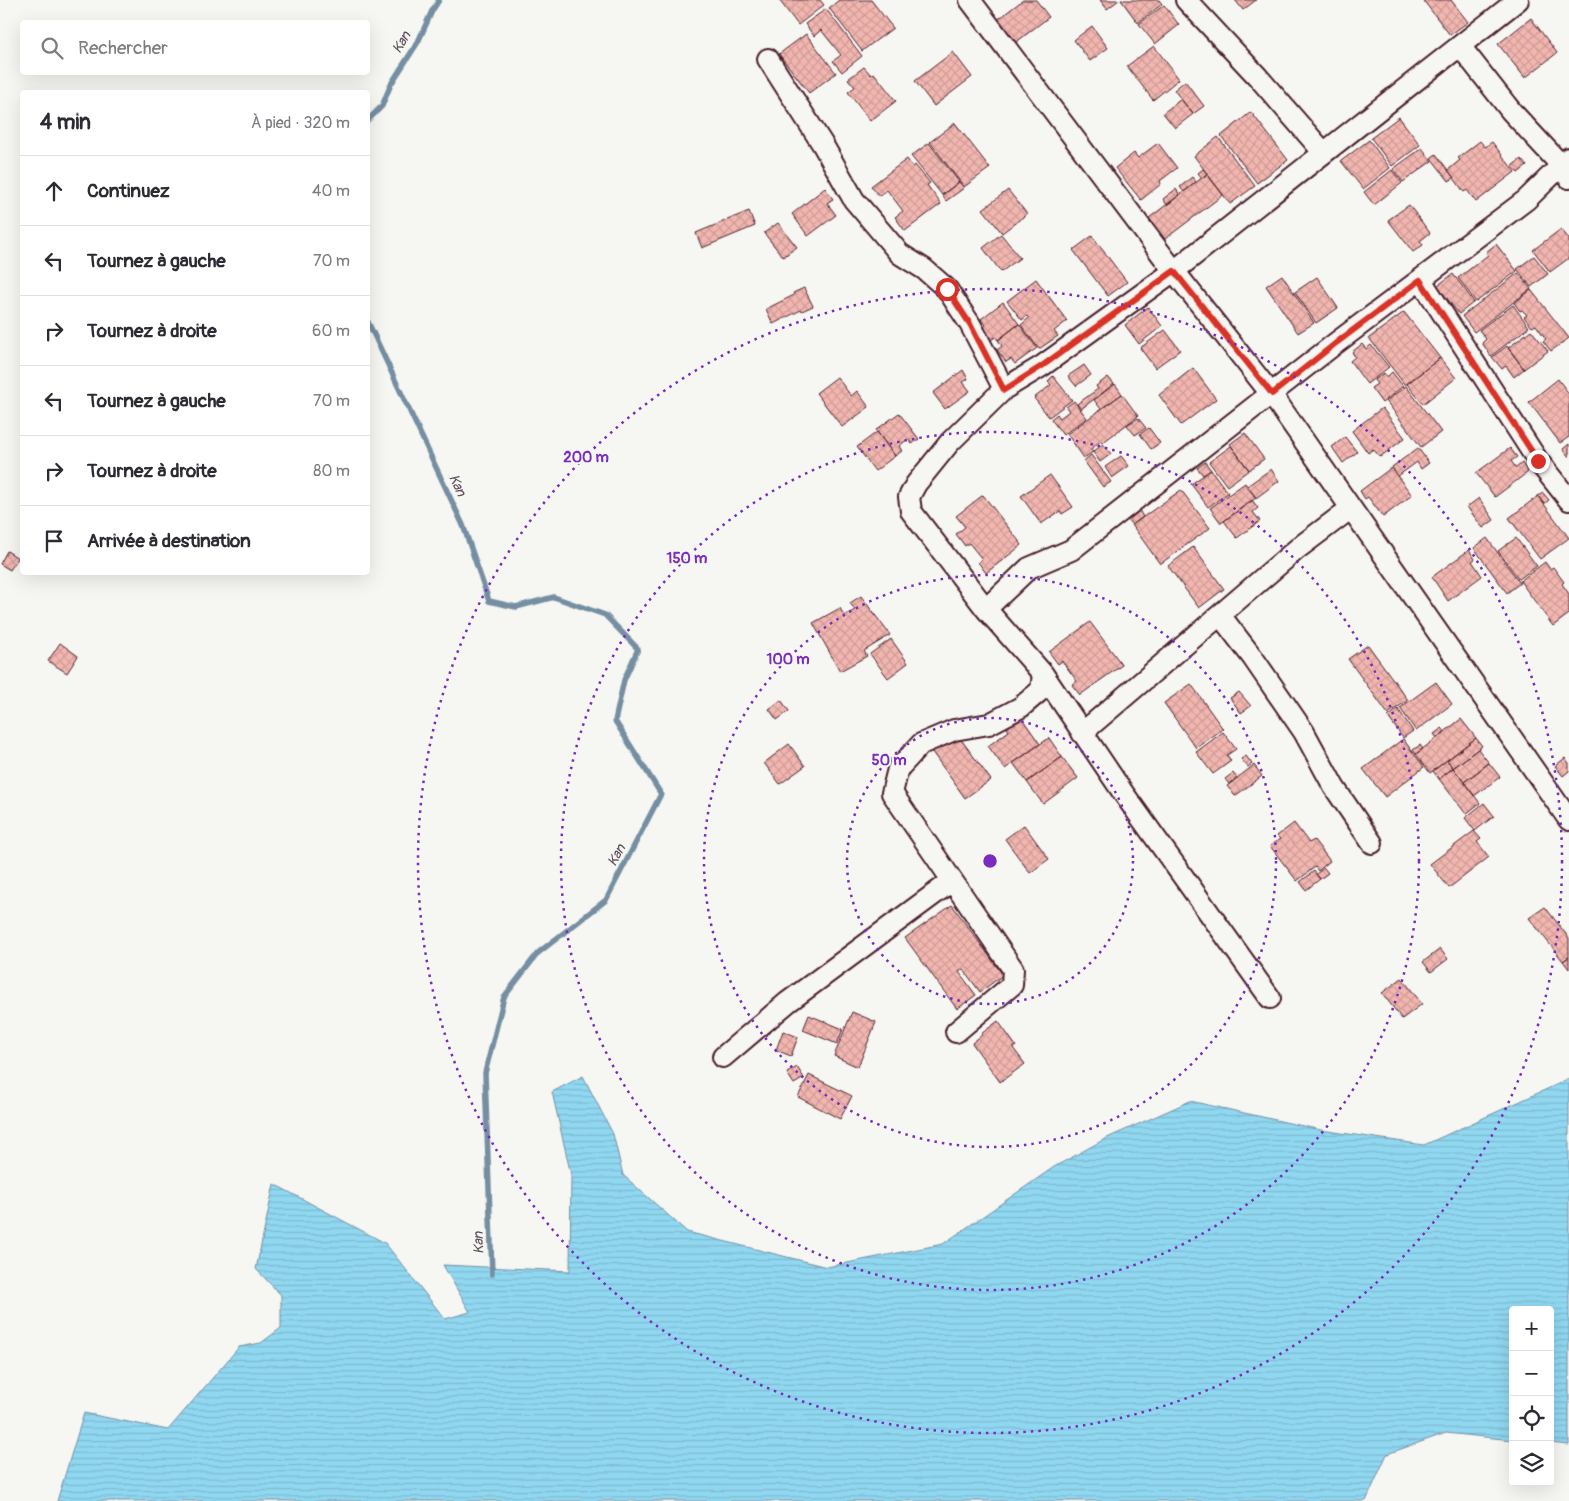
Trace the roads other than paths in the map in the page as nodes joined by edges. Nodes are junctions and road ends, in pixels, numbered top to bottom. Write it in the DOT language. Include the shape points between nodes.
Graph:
graph roads {
  1 [pos="970,0"];
  2 [pos="1186,0"];
  3 [pos="1518,0"];
  4 [pos="1460,46"];
  5 [pos="768,59"];
  6 [pos="1324,153"];
  7 [pos="1566,167"];
  8 [pos="1174,271"];
  9 [pos="1420,280"];
  10 [pos="1004,390"];
  11 [pos="1272,394"];
  12 [pos="1569,500"];
  13 [pos="1350,509"];
  14 [pos="986,609"];
  15 [pos="1220,615"];
  16 [pos="1043,674"];
  17 [pos="1082,733"];
  18 [pos="1569,820"];
  19 [pos="1372,843"];
  20 [pos="952,881"];
  21 [pos="1270,998"];
  22 [pos="956,1032"];
  23 [pos="723,1057"];
  1 -- 8 [label="street"];
  2 -- 6 [label="street"];
  3 -- 4 [label="street"];
  4 -- 6 [label="street"];
  4 -- 7 [label="street" via="1511,111"];
  5 -- 10 [label="street" via="854,200 900,254 947,289 970,324"];
  6 -- 8 [label="street"];
  7 -- 9 [label="street"];
  8 -- 10 [label="street"];
  8 -- 11 [label="street"];
  9 -- 11 [label="street"];
  9 -- 12 [label="street" via="1538,461"];
  10 -- 14 [label="street" via="950,442 909,497 911,511"];
  11 -- 13 [label="street"];
  11 -- 14 [label="street" via="1071,550 1029,568"];
  13 -- 15 [label="street"];
  13 -- 18 [label="street"];
  14 -- 16 [label="street"];
  15 -- 17 [label="street"];
  15 -- 19 [label="street" via="1304,732 1334,787"];
  16 -- 17 [label="street"];
  16 -- 20 [label="street" via="1041,690 1021,707 990,724 954,730 921,744 898,769 892,793"];
  17 -- 21 [label="street"];
  20 -- 22 [label="street" via="1013,969 1012,986"];
  20 -- 23 [label="street" via="788,1002"];
}
